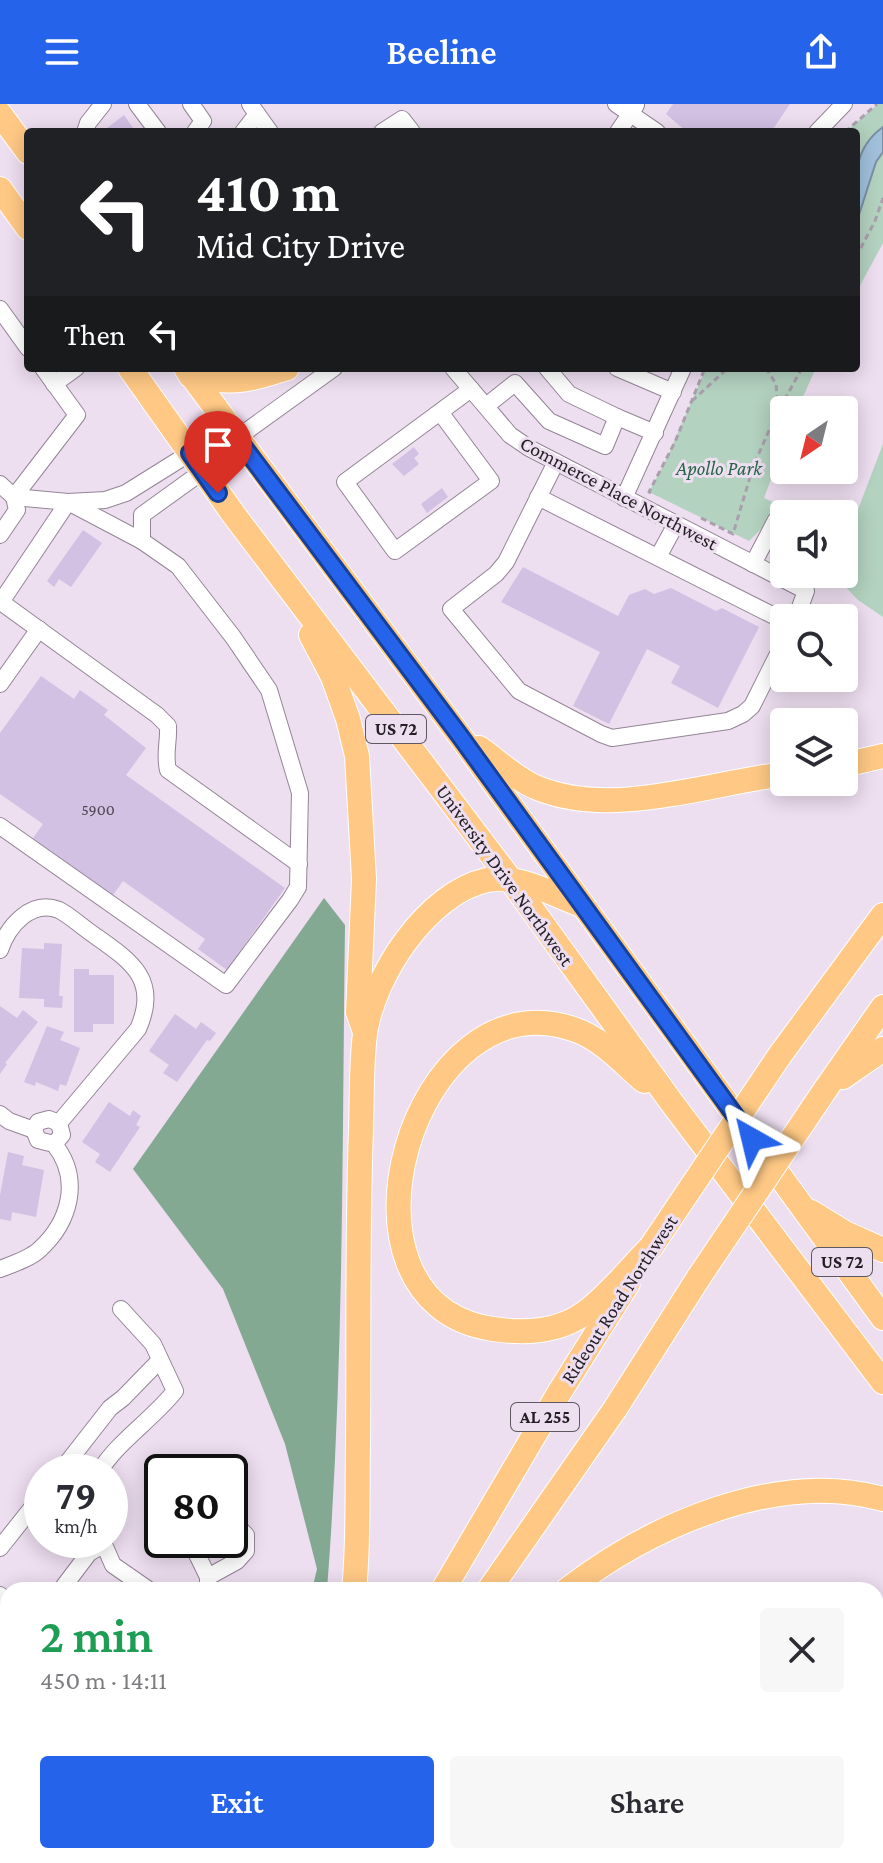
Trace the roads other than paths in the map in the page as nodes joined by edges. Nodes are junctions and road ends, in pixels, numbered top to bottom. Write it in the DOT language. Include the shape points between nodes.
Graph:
graph roads {
  1 [pos="103,104"];
  2 [pos="137,104"];
  3 [pos="191,104"];
  4 [pos="844,104"];
  5 [pos="628,107"];
  6 [pos="253,109"];
  7 [pos="0,114"];
  8 [pos="86,128"];
  9 [pos="155,128"];
  10 [pos="198,128"];
  11 [pos="245,128"];
  12 [pos="267,128"];
  13 [pos="388,128"];
  14 [pos="409,128"];
  15 [pos="620,128"];
  16 [pos="652,128"];
  17 [pos="821,128"];
  18 [pos="24,147"];
  19 [pos="3,201"];
  20 [pos="24,224"];
  21 [pos="0,309"];
  22 [pos="24,342"];
  23 [pos="46,372"];
  24 [pos="70,372"];
  25 [pos="133,372"];
  26 [pos="189,372"];
  27 [pos="191,372"];
  28 [pos="273,372"];
  29 [pos="328,372"];
  30 [pos="456,372"];
  31 [pos="550,372"];
  32 [pos="626,372"];
  33 [pos="681,372"];
  34 [pos="54,384"];
  35 [pos="471,389"];
  36 [pos="673,392"];
  37 [pos="486,406"];
  38 [pos="440,412"];
  39 [pos="617,417"];
  40 [pos="655,433"];
  41 [pos="237,438"];
  42 [pos="196,462"];
  43 [pos="556,462"];
  44 [pos="0,484"];
  45 [pos="126,493"];
  46 [pos="14,497"];
  47 [pos="538,497"];
  48 [pos="624,498"];
  49 [pos="68,502"];
  50 [pos="676,524"];
  51 [pos="115,527"];
  52 [pos="770,531"];
  53 [pos="0,535"];
  54 [pos="142,541"];
  55 [pos="658,557"];
  56 [pos="753,564"];
  57 [pos="283,579"];
  58 [pos="801,604"];
  59 [pos="770,614"];
  60 [pos="39,629"];
  61 [pos="770,670"];
  62 [pos="0,684"];
  63 [pos="460,736"];
  64 [pos="883,756"];
  65 [pos="858,762"];
  66 [pos="770,776"];
  67 [pos="0,826"];
  68 [pos="299,864"];
  69 [pos="510,879"];
  70 [pos="579,904"];
  71 [pos="883,915"];
  72 [pos="0,950"];
  73 [pos="883,1007"];
  74 [pos="365,1032"];
  75 [pos="883,1049"];
  76 [pos="825,1090"];
  77 [pos="672,1103"];
  78 [pos="0,1114"];
  79 [pos="59,1123"];
  80 [pos="34,1130"];
  81 [pos="54,1144"];
  82 [pos="802,1205"];
  83 [pos="651,1247"];
  84 [pos="883,1250"];
  85 [pos="0,1269"];
  86 [pos="121,1309"];
  87 [pos="883,1318"];
  88 [pos="160,1360"];
  89 [pos="883,1382"];
  90 [pos="74,1454"];
  91 [pos="115,1454"];
  92 [pos="883,1499"];
  93 [pos="24,1518"];
  94 [pos="0,1548"];
  95 [pos="85,1558"];
  96 [pos="110,1558"];
  97 [pos="199,1558"];
  98 [pos="240,1558"];
  99 [pos="67,1582"];
  100 [pos="137,1582"];
  101 [pos="208,1582"];
  102 [pos="209,1582"];
  103 [pos="354,1582"];
  104 [pos="448,1582"];
  105 [pos="494,1582"];
  106 [pos="578,1582"];
  1 -- 8 [label="street"];
  2 -- 9 [label="street"];
  3 -- 10 [label="street" via="203,121"];
  4 -- 17 [label="street"];
  5 -- 15 [label="street"];
  5 -- 16 [label="street"];
  6 -- 11 [label="street"];
  6 -- 12 [label="street"];
  7 -- 18 [label="highway"];
  13 -- 14 [label="street" via="402,119"];
  19 -- 20 [label="highway"];
  21 -- 22 [label="street"];
  23 -- 34 [label="street"];
  24 -- 34 [label="street"];
  25 -- 42 [label="highway, University Drive Northwest / US 72"];
  26 -- 41 [label="highway, US 72"];
  27 -- 28 [label="highway" via="237,382"];
  29 -- 41 [label="street"];
  30 -- 35 [label="street, Commerce Place Northwest"];
  31 -- 39 [label="street" via="569,394"];
  32 -- 36 [label="street"];
  33 -- 36 [label="street"];
  34 -- 46 [label="street" via="77,415"];
  35 -- 37 [label="street, Commerce Place Northwest"];
  35 -- 38 [label="street"];
  36 -- 40 [label="street"];
  37 -- 39 [label="street" via="515,383 549,421 605,446"];
  37 -- 43 [label="street, Commerce Place Northwest" via="518,441"];
  38 -- 38 [label="street" via="345,482 395,551 491,481"];
  39 -- 40 [label="street"];
  40 -- 48 [label="street"];
  41 -- 42 [label="street"];
  41 -- 63 [label="highway, US 72"];
  42 -- 45 [label="street"];
  42 -- 54 [label="street" via="142,515"];
  42 -- 57 [label="highway, University Drive Northwest / US 72"];
  43 -- 47 [label="street"];
  43 -- 48 [label="street, Commerce Place Northwest"];
  44 -- 46 [label="street"];
  45 -- 49 [label="street"];
  45 -- 51 [label="street" via="111,517"];
  46 -- 49 [label="street"];
  46 -- 53 [label="street" via="17,510"];
  47 -- 55 [label="street"];
  47 -- 61 [label="street" via="506,562 451,609 519,691 612,738 728,721 752,706"];
  48 -- 50 [label="street, Commerce Place Northwest"];
  49 -- 51 [label="street"];
  49 -- 60 [label="street" via="1,602"];
  50 -- 55 [label="street"];
  50 -- 56 [label="street, Commerce Place Northwest"];
  51 -- 54 [label="street"];
  52 -- 56 [label="street"];
  54 -- 68 [label="street" via="178,566 269,690 300,793"];
  55 -- 59 [label="street"];
  56 -- 58 [label="street, Commerce Place Northwest" via="806,591"];
  57 -- 69 [label="highway, University Drive Northwest / US 72"];
  57 -- 74 [label="highway" via="333,677 357,756 364,879 358,1012"];
  60 -- 62 [label="street"];
  60 -- 68 [label="street" via="168,726 168,770"];
  63 -- 66 [label="highway" via="533,786 587,800 654,796"];
  63 -- 70 [label="highway, US 72"];
  64 -- 65 [label="highway"];
  67 -- 68 [label="street" via="226,985 298,887"];
  69 -- 70 [label="highway"];
  69 -- 74 [label="highway" via="465,887 418,924 386,971"];
  69 -- 77 [label="highway, University Drive Northwest / US 72"];
  70 -- 82 [label="highway, US 72"];
  71 -- 83 [label="highway, Rideout Road Northwest / AL 255, bridge" via="780,1055"];
  72 -- 79 [label="street" via="27,913 43,907 59,911 129,960 145,991 146,1011 138,1029"];
  73 -- 76 [label="highway, AL 255"];
  74 -- 103 [label="highway"];
  75 -- 76 [label="highway"];
  76 -- 105 [label="highway, AL 255, bridge"];
  77 -- 83 [label="highway" via="603,1044 577,1030 549,1024 499,1032 452,1062 435,1084 405,1154 398,1195 401,1242 410,1270 425,1292 458,1318 482,1328 514,1332 562,1325 585,1313"];
  77 -- 89 [label="highway, University Drive Northwest / US 72"];
  78 -- 80 [label="street"];
  79 -- 80 [label="street" via="38,1122"];
  79 -- 81 [label="street" via="62,1135"];
  80 -- 81 [label="street" via="38,1140"];
  81 -- 85 [label="street" via="69,1171 67,1210 38,1252"];
  82 -- 84 [label="highway"];
  82 -- 87 [label="highway, US 72"];
  83 -- 104 [label="highway, Rideout Road Northwest / AL 255"];
  86 -- 88 [label="street" via="153,1344"];
  88 -- 90 [label="street" via="110,1408"];
  88 -- 91 [label="street" via="175,1391"];
  92 -- 106 [label="highway" via="791,1492 750,1500 686,1520 621,1551"];
  93 -- 94 [label="street"];
  95 -- 99 [label="street"];
  96 -- 100 [label="street"];
  97 -- 101 [label="street"];
  98 -- 102 [label="street"];
}
